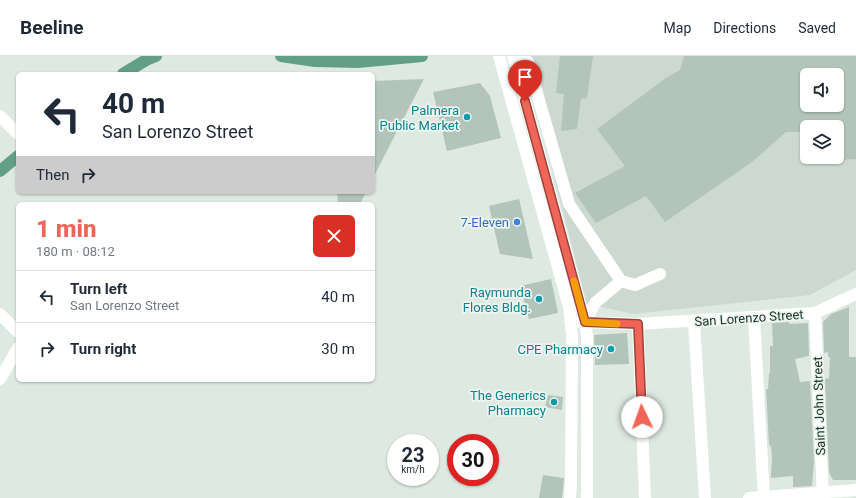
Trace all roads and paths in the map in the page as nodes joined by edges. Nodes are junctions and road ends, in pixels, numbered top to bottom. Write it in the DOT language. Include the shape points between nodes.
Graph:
graph roads {
  1 [pos="156,56"];
  2 [pos="282,56"];
  3 [pos="422,56"];
  4 [pos="498,56"];
  5 [pos="513,56"];
  6 [pos="522,56"];
  7 [pos="125,72"];
  8 [pos="0,116"];
  9 [pos="16,132"];
  10 [pos="16,158"];
  11 [pos="0,171"];
  12 [pos="660,274"];
  13 [pos="621,282"];
  14 [pos="856,294"];
  15 [pos="815,313"];
  16 [pos="0,314"];
  17 [pos="754,318"];
  18 [pos="585,322"];
  19 [pos="694,322"];
  20 [pos="571,323"];
  21 [pos="638,324"];
  22 [pos="16,330"];
  23 [pos="16,351"];
  24 [pos="0,379"];
  25 [pos="856,490"];
  26 [pos="822,495"];
  27 [pos="764,497"];
  28 [pos="570,498"];
  29 [pos="587,498"];
  30 [pos="646,498"];
  31 [pos="705,498"];
  32 [pos="749,498"];
  1 -- 7 [label="main road"];
  2 -- 3 [label="main road" via="315,61 358,62"];
  4 -- 20 [label="street" via="569,307"];
  5 -- 18 [label="street"];
  6 -- 13 [label="street" via="528,62 569,204"];
  8 -- 9 [label="street"];
  10 -- 11 [label="main road"];
  12 -- 13 [label="street" via="635,285"];
  13 -- 18 [label="street" via="595,303"];
  14 -- 15 [label="street, San Lorenzo Street"];
  15 -- 17 [label="street, San Lorenzo Street"];
  15 -- 26 [label="street, Saint John Street"];
  16 -- 22 [label="street"];
  17 -- 19 [label="street, San Lorenzo Street"];
  17 -- 27 [label="street"];
  18 -- 20 [label="street, San Lorenzo Street"];
  18 -- 21 [label="street, San Lorenzo Street"];
  18 -- 29 [label="street" via="588,352"];
  19 -- 21 [label="street, San Lorenzo Street"];
  19 -- 31 [label="street"];
  20 -- 28 [label="street"];
  21 -- 30 [label="street"];
  23 -- 24 [label="street"];
  25 -- 26 [label="street"];
  26 -- 27 [label="street"];
  27 -- 32 [label="street"];
}
